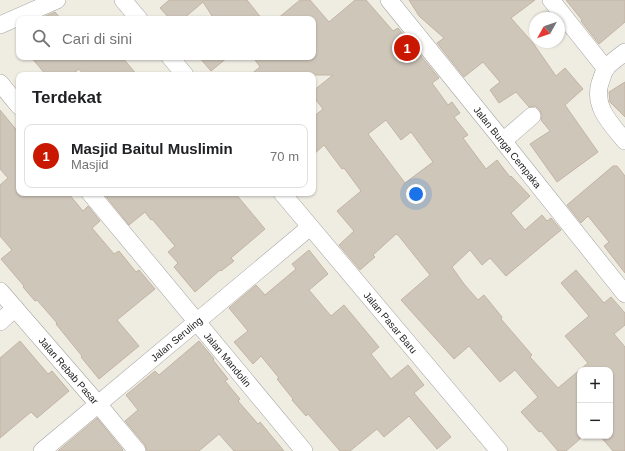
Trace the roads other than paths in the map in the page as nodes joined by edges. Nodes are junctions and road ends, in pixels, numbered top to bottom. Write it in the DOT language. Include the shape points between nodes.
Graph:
graph roads {
  1 [pos="57,0"];
  2 [pos="123,0"];
  3 [pos="389,0"];
  4 [pos="551,0"];
  5 [pos="22,16"];
  6 [pos="136,16"];
  7 [pos="16,19"];
  8 [pos="0,26"];
  9 [pos="625,52"];
  10 [pos="172,60"];
  11 [pos="606,69"];
  12 [pos="182,72"];
  13 [pos="0,83"];
  14 [pos="16,102"];
  15 [pos="532,116"];
  16 [pos="503,141"];
  17 [pos="625,141"];
  18 [pos="92,196"];
  19 [pos="284,196"];
  20 [pos="310,227"];
  21 [pos="0,291"];
  22 [pos="625,294"];
  23 [pos="15,308"];
  24 [pos="0,322"];
  25 [pos="197,322"];
  26 [pos="98,404"];
  27 [pos="42,451"];
  28 [pos="137,451"];
  29 [pos="304,451"];
  30 [pos="499,451"];
  1 -- 5 [label="street"];
  2 -- 6 [label="street"];
  3 -- 16 [label="street, Jalan Bunga Cempaka"];
  4 -- 11 [label="street"];
  7 -- 8 [label="street"];
  9 -- 11 [label="street"];
  10 -- 12 [label="street"];
  11 -- 17 [label="street" via="598,90 599,99 610,123"];
  13 -- 14 [label="street"];
  15 -- 16 [label="street"];
  16 -- 22 [label="street, Jalan Bunga Cempaka"];
  18 -- 25 [label="street, Jalan Mandolin"];
  19 -- 20 [label="street, Jalan Pasar Baru"];
  20 -- 25 [label="street, Jalan Seruling"];
  20 -- 30 [label="street, Jalan Pasar Baru"];
  21 -- 23 [label="street, Jalan Rebab Pasar"];
  23 -- 24 [label="street"];
  23 -- 26 [label="street, Jalan Rebab Pasar"];
  25 -- 26 [label="street, Jalan Seruling"];
  25 -- 29 [label="street, Jalan Mandolin"];
  26 -- 27 [label="street, Jalan Seruling"];
  26 -- 28 [label="street, Jalan Rebab Pasar"];
}
